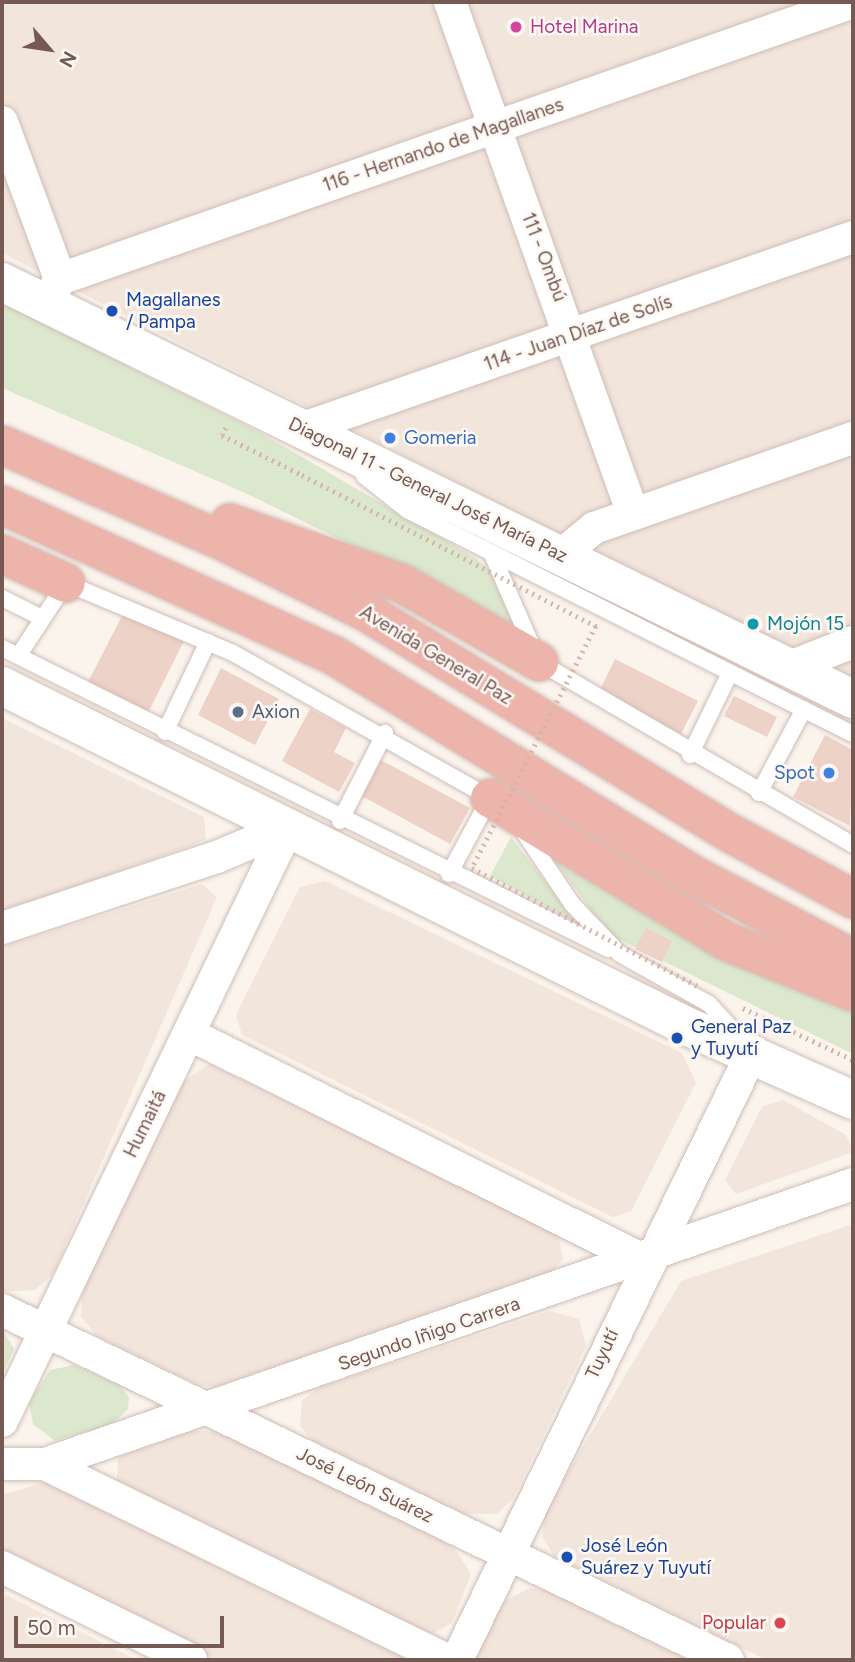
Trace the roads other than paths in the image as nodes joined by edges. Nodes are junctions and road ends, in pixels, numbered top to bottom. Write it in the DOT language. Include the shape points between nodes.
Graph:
graph roads {
  1 [pos="450,2"];
  2 [pos="853,2"];
  3 [pos="2,122"];
  4 [pos="496,127"];
  5 [pos="853,237"];
  6 [pos="2,282"];
  7 [pos="53,292"];
  8 [pos="573,334"];
  9 [pos="303,428"];
  10 [pos="853,438"];
  11 [pos="2,444"];
  12 [pos="41,462"];
  13 [pos="2,505"];
  14 [pos="633,514"];
  15 [pos="2,554"];
  16 [pos="492,554"];
  17 [pos="560,556"];
  18 [pos="66,583"];
  19 [pos="2,598"];
  20 [pos="40,617"];
  21 [pos="208,642"];
  22 [pos="853,642"];
  23 [pos="2,648"];
  24 [pos="539,662"];
  25 [pos="790,667"];
  26 [pos="10,671"];
  27 [pos="730,673"];
  28 [pos="853,699"];
  29 [pos="804,709"];
  30 [pos="165,732"];
  31 [pos="385,733"];
  32 [pos="853,734"];
  33 [pos="690,755"];
  34 [pos="759,793"];
  35 [pos="491,798"];
  36 [pos="340,821"];
  37 [pos="288,827"];
  38 [pos="853,845"];
  39 [pos="449,874"];
  40 [pos="853,899"];
  41 [pos="2,928"];
  42 [pos="620,954"];
  43 [pos="853,959"];
  44 [pos="853,992"];
  45 [pos="189,1034"];
  46 [pos="752,1051"];
  47 [pos="853,1100"];
  48 [pos="853,1184"];
  49 [pos="645,1261"];
  50 [pos="2,1310"];
  51 [pos="46,1329"];
  52 [pos="207,1408"];
  53 [pos="2,1421"];
  54 [pos="2,1464"];
  55 [pos="45,1464"];
  56 [pos="509,1555"];
  57 [pos="2,1567"];
  58 [pos="191,1660"];
  59 [pos="447,1660"];
  60 [pos="457,1660"];
  61 [pos="728,1660"];
  1 -- 4 [label="street, 111 - Ombú"];
  2 -- 4 [label="street, 116 - Hernando de Magallanes"];
  3 -- 7 [label="street"];
  4 -- 7 [label="street, 116 - Hernando de Magallanes"];
  4 -- 8 [label="street, 111 - Ombú"];
  5 -- 8 [label="street, 114 - Juan Díaz de Solís"];
  6 -- 7 [label="street, Diagonal 11 - General José María Paz"];
  7 -- 9 [label="street, Diagonal 11 - General José María Paz"];
  8 -- 9 [label="street, 114 - Juan Díaz de Solís"];
  8 -- 14 [label="street, 111 - Ombú"];
  9 -- 16 [label="lane" via="407,510"];
  9 -- 17 [label="street, Diagonal 11 - General José María Paz"];
  10 -- 14 [label="street"];
  11 -- 12 [label="highway, Avenida General Paz"];
  12 -- 24 [label="highway" via="344,559 445,605"];
  12 -- 40 [label="highway, Avenida General Paz" via="227,542 368,613 719,827"];
  13 -- 43 [label="highway" via="333,655 699,878"];
  14 -- 17 [label="street" via="594,528"];
  15 -- 18 [label="highway"];
  16 -- 24 [label="lane"];
  16 -- 27 [label="lane"];
  17 -- 25 [label="street, Diagonal 11 - General José María Paz"];
  18 -- 20 [label="lane"];
  18 -- 21 [label="lane"];
  19 -- 20 [label="lane"];
  20 -- 26 [label="lane"];
  21 -- 30 [label="lane"];
  21 -- 31 [label="lane"];
  22 -- 25 [label="street"];
  23 -- 26 [label="lane"];
  24 -- 33 [label="lane"];
  25 -- 28 [label="street, Diagonal 11 - General José María Paz"];
  26 -- 30 [label="lane"];
  26 -- 37 [label="street"];
  27 -- 29 [label="lane"];
  27 -- 33 [label="lane"];
  29 -- 32 [label="lane"];
  29 -- 34 [label="lane"];
  30 -- 36 [label="lane"];
  31 -- 35 [label="lane"];
  31 -- 36 [label="lane"];
  33 -- 34 [label="lane"];
  34 -- 38 [label="lane"];
  35 -- 39 [label="lane"];
  35 -- 42 [label="lane" via="529,837 580,914"];
  35 -- 44 [label="highway" via="726,941"];
  36 -- 39 [label="lane"];
  37 -- 41 [label="street" via="216,858"];
  37 -- 45 [label="street, Humaitá"];
  37 -- 46 [label="street" via="682,1024"];
  39 -- 42 [label="lane"];
  42 -- 46 [label="lane" via="709,1004"];
  45 -- 49 [label="street"];
  45 -- 51 [label="street, Humaitá"];
  46 -- 47 [label="street"];
  46 -- 49 [label="street, Tuyutí"];
  48 -- 49 [label="street, Segundo Iñigo Carrera"];
  49 -- 52 [label="street, Segundo Iñigo Carrera"];
  49 -- 56 [label="street, Tuyutí"];
  50 -- 51 [label="street, José León Suárez"];
  51 -- 52 [label="street, José León Suárez"];
  51 -- 53 [label="street, Humaitá"];
  52 -- 55 [label="street, Segundo Iñigo Carrera"];
  52 -- 56 [label="street, José León Suárez"];
  54 -- 55 [label="street, Segundo Iñigo Carrera"];
  55 -- 59 [label="street"];
  56 -- 60 [label="street, Tuyutí"];
  56 -- 61 [label="street, José León Suárez"];
  57 -- 58 [label="street"];
}
